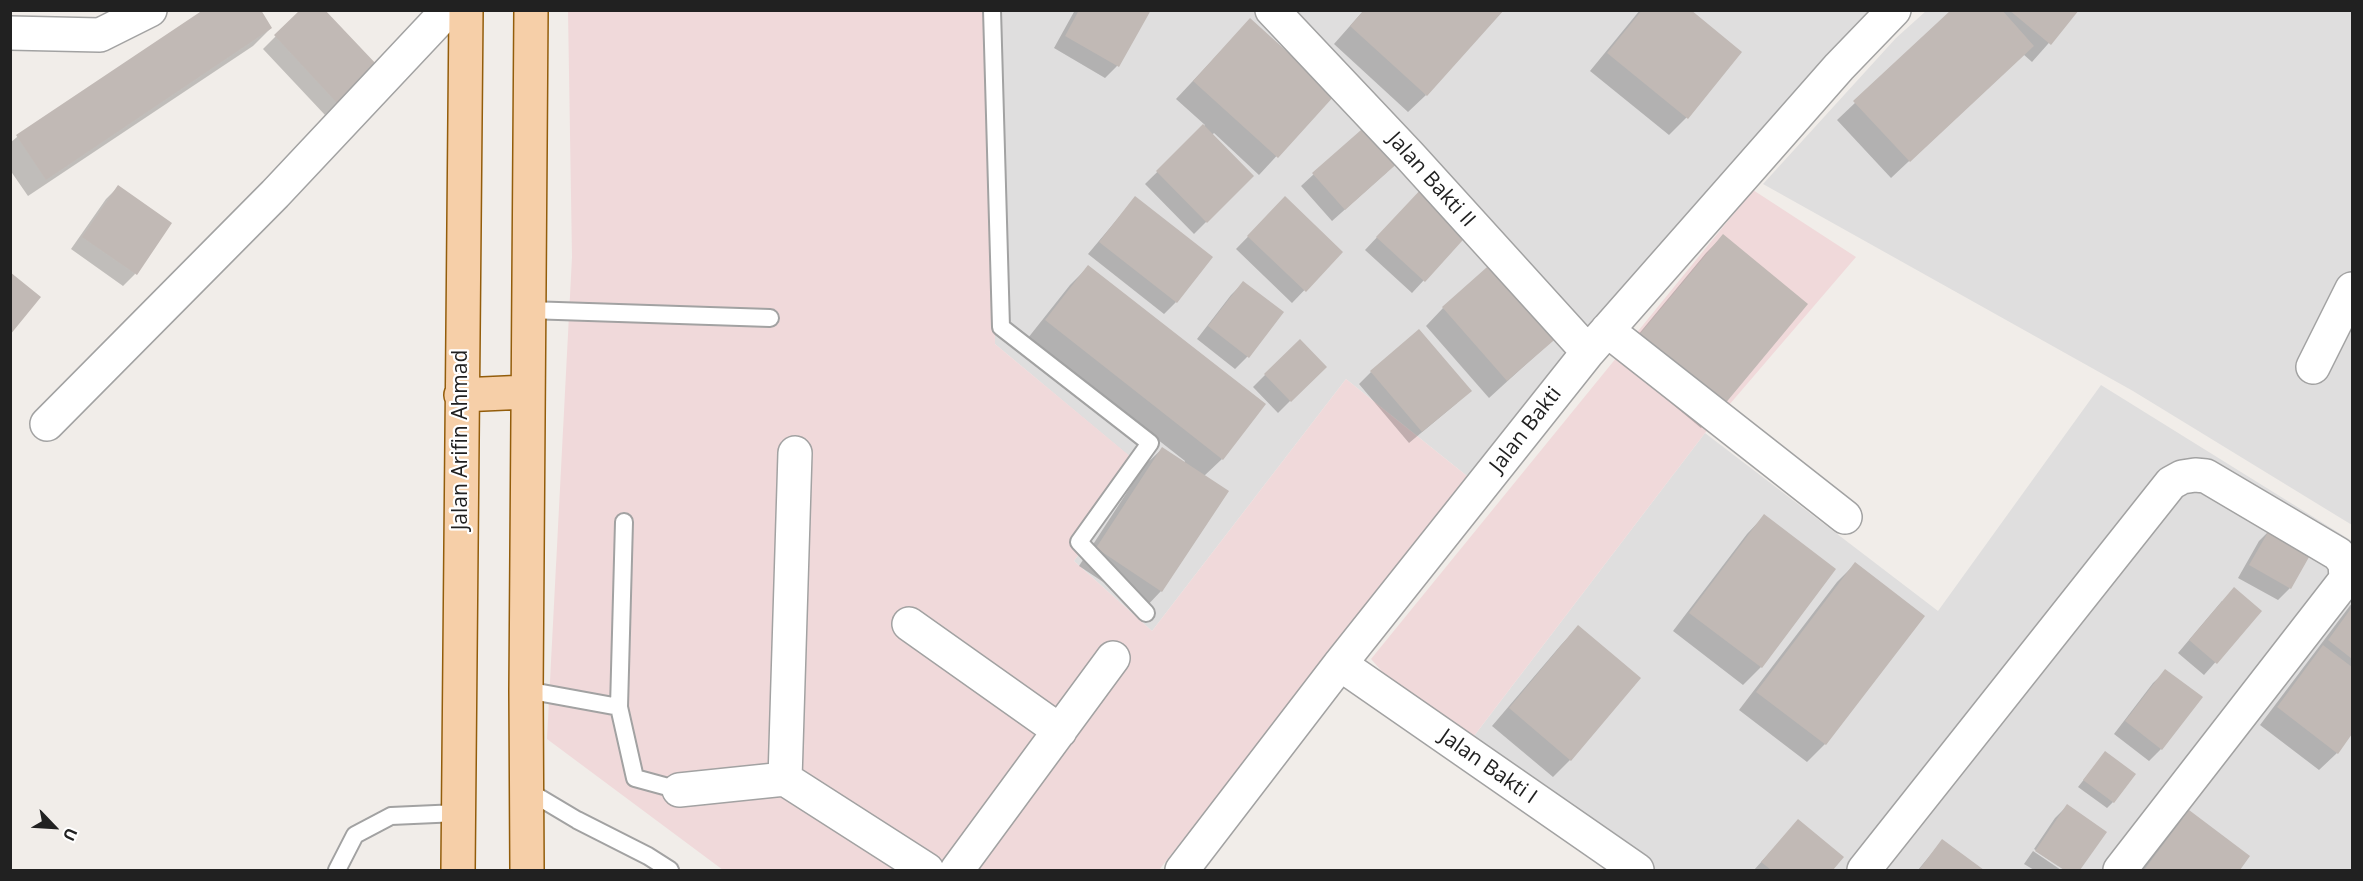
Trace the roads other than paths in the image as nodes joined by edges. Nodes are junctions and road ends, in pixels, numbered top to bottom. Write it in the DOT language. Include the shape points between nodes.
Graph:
graph roads {
  1 [pos="150,10"];
  2 [pos="448,10"];
  3 [pos="465,10"];
  4 [pos="531,10"];
  5 [pos="992,10"];
  6 [pos="1272,10"];
  7 [pos="1894,10"];
  8 [pos="10,33"];
  9 [pos="2352,289"];
  10 [pos="528,310"];
  11 [pos="770,318"];
  12 [pos="1597,341"];
  13 [pos="2313,367"];
  14 [pos="527,392"];
  15 [pos="461,395"];
  16 [pos="47,424"];
  17 [pos="795,453"];
  18 [pos="1845,517"];
  19 [pos="624,522"];
  20 [pos="1146,613"];
  21 [pos="909,624"];
  22 [pos="1113,658"];
  23 [pos="1340,664"];
  24 [pos="526,690"];
  25 [pos="619,707"];
  26 [pos="1060,731"];
  27 [pos="785,779"];
  28 [pos="525,789"];
  29 [pos="679,790"];
  30 [pos="458,813"];
  31 [pos="648,863"];
  32 [pos="337,870"];
  33 [pos="458,870"];
  34 [pos="527,870"];
  35 [pos="670,870"];
  36 [pos="927,870"];
  37 [pos="957,870"];
  38 [pos="1182,870"];
  39 [pos="1637,870"];
  40 [pos="1864,870"];
  41 [pos="2120,870"];
  1 -- 8 [label="street" via="100,35"];
  2 -- 16 [label="street" via="275,194"];
  3 -- 15 [label="main road, Jalan Arifin Ahmad"];
  4 -- 10 [label="main road"];
  5 -- 20 [label="lane" via="1001,327 1150,443 1079,542"];
  6 -- 12 [label="street, Jalan Bakti II" via="1410,156"];
  7 -- 12 [label="street, Jalan Bakti"];
  9 -- 13 [label="street"];
  10 -- 11 [label="lane"];
  10 -- 14 [label="main road"];
  12 -- 18 [label="street, Jalan Bakti II"];
  12 -- 23 [label="street, Jalan Bakti"];
  14 -- 15 [label="main road"];
  14 -- 24 [label="main road"];
  15 -- 30 [label="main road, Jalan Arifin Ahmad"];
  17 -- 27 [label="street"];
  19 -- 25 [label="lane"];
  21 -- 26 [label="street"];
  22 -- 26 [label="street"];
  23 -- 38 [label="street, Jalan Bakti"];
  23 -- 39 [label="street, Jalan Bakti I"];
  24 -- 25 [label="lane"];
  24 -- 28 [label="main road"];
  25 -- 29 [label="lane" via="634,778"];
  26 -- 37 [label="street"];
  27 -- 29 [label="street"];
  27 -- 36 [label="street"];
  28 -- 31 [label="lane"];
  28 -- 34 [label="main road"];
  30 -- 32 [label="lane" via="391,816 356,835"];
  30 -- 33 [label="main road, Jalan Arifin Ahmad"];
  31 -- 35 [label="lane"];
  40 -- 41 [label="street" via="2171,483 2182,477 2206,476 2338,554 2345,563 2346,579"];
}
